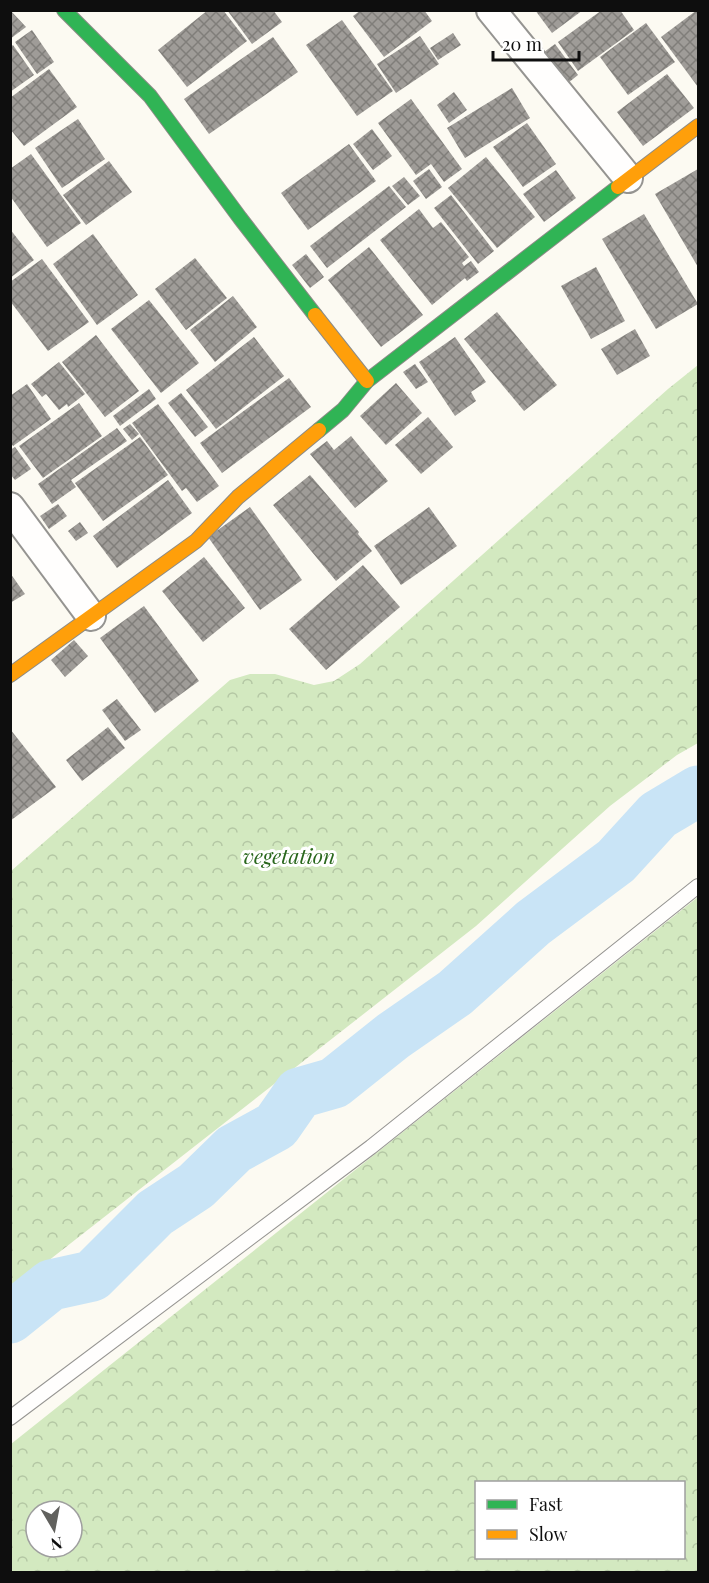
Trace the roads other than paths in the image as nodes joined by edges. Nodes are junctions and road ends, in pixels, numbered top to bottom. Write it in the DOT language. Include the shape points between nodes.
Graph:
graph roads {
  1 [pos="64,10"];
  2 [pos="491,10"];
  3 [pos="699,126"];
  4 [pos="628,178"];
  5 [pos="367,381"];
  6 [pos="10,507"];
  7 [pos="91,616"];
  8 [pos="10,675"];
  9 [pos="699,886"];
  10 [pos="10,1418"];
  1 -- 5 [label="street" via="150,96"];
  2 -- 4 [label="street"];
  3 -- 4 [label="street"];
  4 -- 5 [label="street"];
  5 -- 7 [label="street" via="343,410 238,497 196,541"];
  6 -- 7 [label="street"];
  7 -- 8 [label="street"];
  9 -- 10 [label="lane" via="371,1147"];
}
